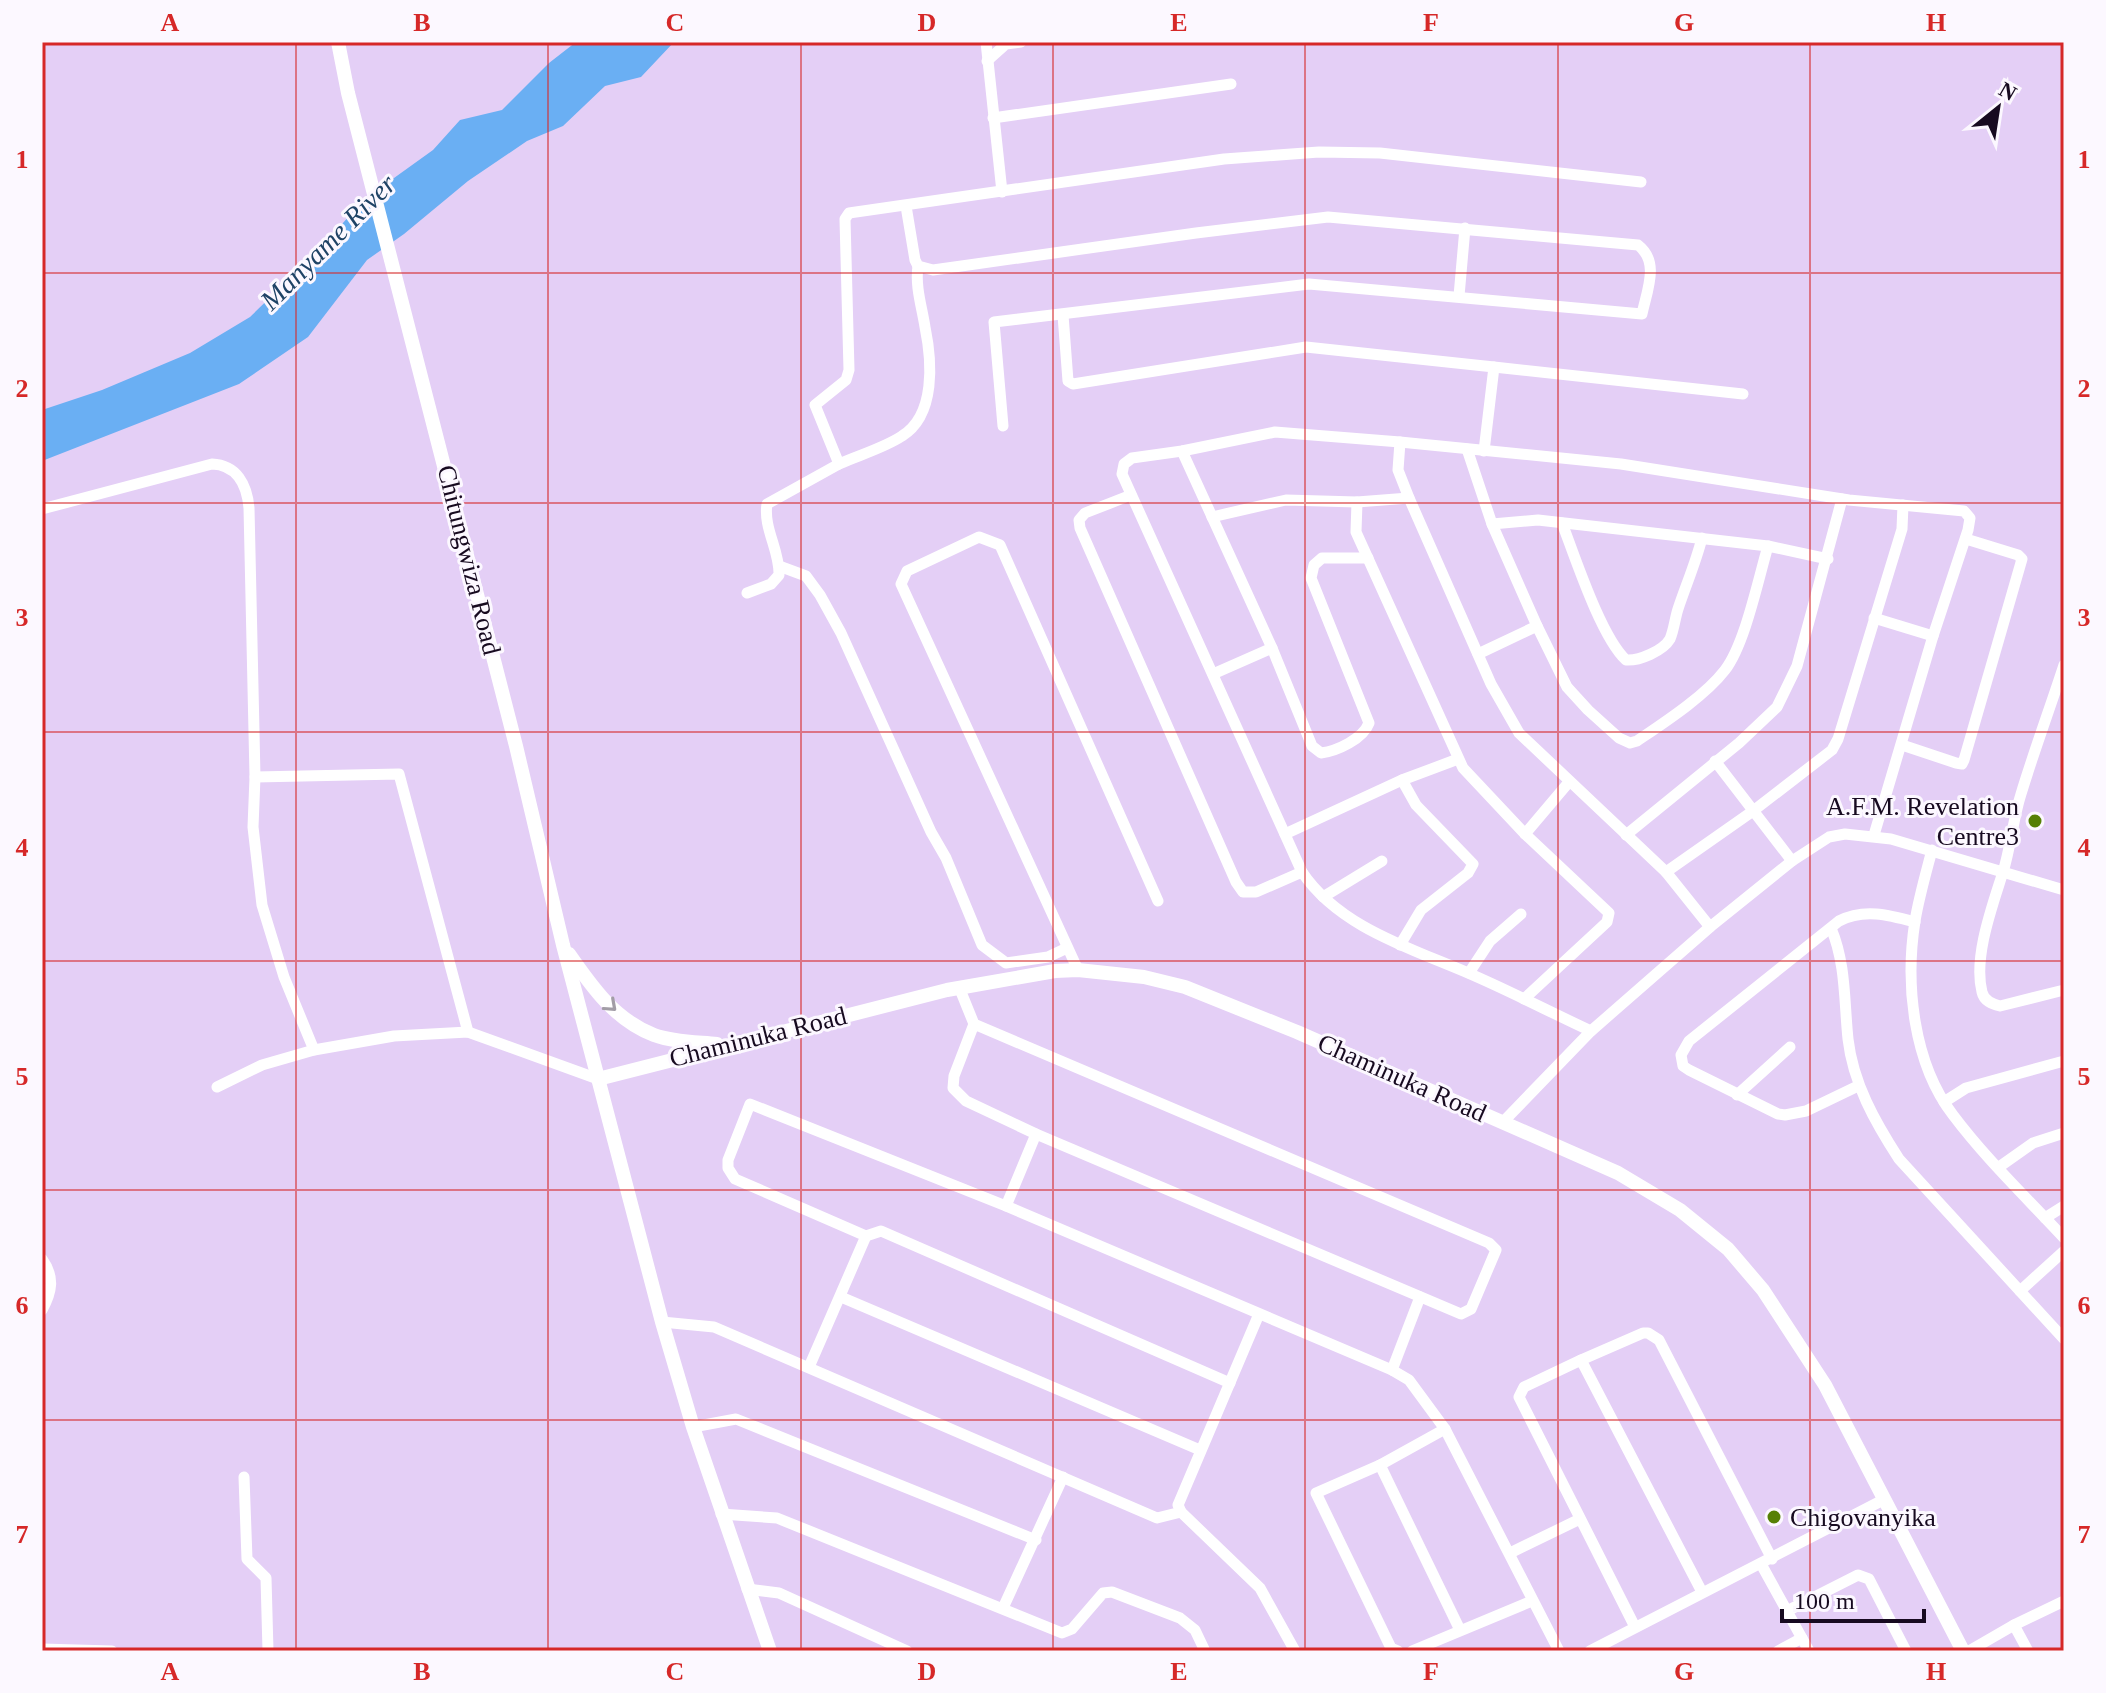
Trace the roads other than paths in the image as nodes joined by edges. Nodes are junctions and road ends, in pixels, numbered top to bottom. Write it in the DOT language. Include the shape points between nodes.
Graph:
graph roads {
  1 [pos="338,42"];
  2 [pos="986,42"];
  3 [pos="1021,42"];
  4 [pos="987,61"];
  5 [pos="1231,84"];
  6 [pos="993,118"];
  7 [pos="1641,182"];
  8 [pos="1002,192"];
  9 [pos="906,206"];
  10 [pos="1465,228"];
  11 [pos="918,266"];
  12 [pos="1459,296"];
  13 [pos="1063,315"];
  14 [pos="1494,367"];
  15 [pos="1743,394"];
  16 [pos="1003,426"];
  17 [pos="1400,442"];
  18 [pos="1467,449"];
  19 [pos="1182,451"];
  20 [pos="1484,451"];
  21 [pos="839,464"];
  22 [pos="1131,495"];
  23 [pos="1409,498"];
  24 [pos="1842,499"];
  25 [pos="1357,502"];
  26 [pos="1903,505"];
  27 [pos="42,509"];
  28 [pos="1212,517"];
  29 [pos="1562,523"];
  30 [pos="1492,524"];
  31 [pos="1702,538"];
  32 [pos="1966,539"];
  33 [pos="1768,546"];
  34 [pos="1368,558"];
  35 [pos="1828,559"];
  36 [pos="779,566"];
  37 [pos="747,593"];
  38 [pos="1874,618"];
  39 [pos="1537,626"];
  40 [pos="1933,636"];
  41 [pos="1272,648"];
  42 [pos="1478,654"];
  43 [pos="2064,665"];
  44 [pos="1213,674"];
  45 [pos="1902,745"];
  46 [pos="1458,759"];
  47 [pos="1715,761"];
  48 [pos="255,777"];
  49 [pos="1402,780"];
  50 [pos="1569,782"];
  51 [pos="1753,811"];
  52 [pos="1285,834"];
  53 [pos="1525,834"];
  54 [pos="1626,835"];
  55 [pos="1874,835"];
  56 [pos="1932,850"];
  57 [pos="1382,861"];
  58 [pos="1792,861"];
  59 [pos="2003,871"];
  60 [pos="1302,872"];
  61 [pos="1666,872"];
  62 [pos="2064,890"];
  63 [pos="1323,897"];
  64 [pos="1158,901"];
  65 [pos="1521,914"];
  66 [pos="1915,922"];
  67 [pos="1710,927"];
  68 [pos="1831,928"];
  69 [pos="563,945"];
  70 [pos="1400,945"];
  71 [pos="1067,948"];
  72 [pos="1078,970"];
  73 [pos="1469,973"];
  74 [pos="959,987"];
  75 [pos="2064,990"];
  76 [pos="1524,999"];
  77 [pos="974,1024"];
  78 [pos="1591,1031"];
  79 [pos="468,1032"];
  80 [pos="725,1045"];
  81 [pos="1790,1047"];
  82 [pos="314,1050"];
  83 [pos="2064,1061"];
  84 [pos="598,1079"];
  85 [pos="1858,1086"];
  86 [pos="217,1087"];
  87 [pos="1737,1095"];
  88 [pos="1944,1102"];
  89 [pos="1503,1122"];
  90 [pos="2064,1133"];
  91 [pos="1036,1134"];
  92 [pos="1999,1167"];
  93 [pos="1006,1206"];
  94 [pos="2064,1206"];
  95 [pos="2045,1218"];
  96 [pos="866,1236"];
  97 [pos="2064,1238"];
  98 [pos="2064,1251"];
  99 [pos="42,1259"];
  100 [pos="2020,1291"];
  101 [pos="841,1297"];
  102 [pos="1420,1297"];
  103 [pos="42,1310"];
  104 [pos="1259,1314"];
  105 [pos="662,1322"];
  106 [pos="2064,1339"];
  107 [pos="1581,1360"];
  108 [pos="809,1367"];
  109 [pos="1392,1370"];
  110 [pos="1230,1383"];
  111 [pos="693,1427"];
  112 [pos="1445,1429"];
  113 [pos="1200,1450"];
  114 [pos="1380,1465"];
  115 [pos="244,1477"];
  116 [pos="1063,1477"];
  117 [pos="1885,1499"];
  118 [pos="1181,1512"];
  119 [pos="721,1514"];
  120 [pos="1580,1519"];
  121 [pos="1036,1540"];
  122 [pos="1510,1553"];
  123 [pos="1767,1561"];
  124 [pos="747,1589"];
  125 [pos="1702,1592"];
  126 [pos="1532,1601"];
  127 [pos="2064,1601"];
  128 [pos="1003,1608"];
  129 [pos="1787,1611"];
  130 [pos="2014,1625"];
  131 [pos="1635,1627"];
  132 [pos="1460,1630"];
  133 [pos="1802,1638"];
  134 [pos="42,1649"];
  135 [pos="112,1651"];
  136 [pos="268,1651"];
  137 [pos="770,1651"];
  138 [pos="907,1651"];
  139 [pos="1205,1651"];
  140 [pos="1295,1651"];
  141 [pos="1398,1651"];
  142 [pos="1412,1651"];
  143 [pos="1559,1651"];
  144 [pos="1590,1651"];
  145 [pos="1778,1651"];
  146 [pos="1809,1651"];
  147 [pos="1906,1651"];
  148 [pos="1966,1651"];
  149 [pos="2028,1651"];
  1 -- 69 [label="main road, Chitungwiza Road"];
  2 -- 4 [label="street"];
  3 -- 4 [label="street" via="1006,44"];
  4 -- 6 [label="street"];
  5 -- 6 [label="street"];
  6 -- 8 [label="street"];
  7 -- 8 [label="street" via="1380,153 1319,152 1224,159"];
  8 -- 9 [label="street"];
  9 -- 11 [label="street"];
  9 -- 21 [label="street" via="856,211 845,219 849,370 846,380 815,405"];
  10 -- 11 [label="street" via="1328,217 933,270"];
  10 -- 12 [label="street"];
  10 -- 12 [label="street" via="1638,245 1650,258 1651,271 1642,314"];
  11 -- 21 [label="street" via="929,391 920,417 904,436"];
  12 -- 13 [label="street" via="1309,284"];
  13 -- 14 [label="street" via="1068,381 1079,384 1306,347"];
  13 -- 16 [label="street" via="994,322"];
  14 -- 15 [label="street"];
  14 -- 20 [label="street"];
  17 -- 18 [label="street"];
  17 -- 19 [label="street" via="1275,432"];
  17 -- 23 [label="street" via="1398,470"];
  18 -- 20 [label="street"];
  18 -- 30 [label="street"];
  19 -- 22 [label="street" via="1132,458 1124,464 1122,474"];
  19 -- 28 [label="street"];
  20 -- 24 [label="street" via="1621,464"];
  21 -- 36 [label="street" via="767,504"];
  22 -- 44 [label="street"];
  22 -- 60 [label="street" via="1085,513 1080,528 1236,882 1243,892 1256,892"];
  23 -- 25 [label="street"];
  23 -- 42 [label="street"];
  24 -- 26 [label="street"];
  24 -- 35 [label="street"];
  25 -- 28 [label="street" via="1286,500"];
  25 -- 34 [label="street" via="1356,532"];
  26 -- 32 [label="street" via="1964,511 1970,523"];
  26 -- 38 [label="street" via="1902,529"];
  27 -- 48 [label="street" via="212,464 236,473 249,508"];
  28 -- 41 [label="street"];
  29 -- 30 [label="street"];
  29 -- 31 [label="street"];
  29 -- 31 [label="street" via="1610,636 1632,661 1670,639"];
  30 -- 39 [label="street"];
  31 -- 33 [label="street"];
  32 -- 40 [label="street"];
  32 -- 45 [label="street" via="2022,559 1964,760 1956,763"];
  33 -- 35 [label="street"];
  33 -- 39 [label="street" via="1725,671 1637,741 1624,742 1567,687"];
  34 -- 41 [label="street" via="1322,558 1311,578 1366,713 1369,723 1361,736 1324,753 1315,750"];
  34 -- 46 [label="street"];
  35 -- 47 [label="street" via="1783,697 1765,720"];
  36 -- 37 [label="street" via="771,584"];
  36 -- 71 [label="street" via="806,576 820,595 982,945 1006,963 1048,957"];
  38 -- 40 [label="street"];
  38 -- 51 [label="street" via="1832,750"];
  39 -- 42 [label="street"];
  40 -- 45 [label="street"];
  41 -- 44 [label="street"];
  42 -- 50 [label="street" via="1519,733"];
  43 -- 59 [label="street" via="2020,796"];
  44 -- 52 [label="street"];
  45 -- 55 [label="street"];
  46 -- 49 [label="street"];
  46 -- 53 [label="street" via="1471,780"];
  47 -- 51 [label="street"];
  47 -- 54 [label="street"];
  48 -- 79 [label="street" via="399,774"];
  48 -- 82 [label="street" via="253,827 262,905"];
  49 -- 52 [label="street"];
  49 -- 70 [label="street" via="1416,805 1473,864 1421,910"];
  50 -- 53 [label="street"];
  50 -- 54 [label="street"];
  51 -- 58 [label="street"];
  51 -- 61 [label="street"];
  52 -- 60 [label="street"];
  53 -- 76 [label="street" via="1609,916"];
  54 -- 61 [label="street"];
  55 -- 56 [label="street"];
  55 -- 58 [label="street" via="1829,837"];
  56 -- 59 [label="street"];
  56 -- 66 [label="street"];
  57 -- 63 [label="street"];
  58 -- 67 [label="street"];
  59 -- 62 [label="street"];
  59 -- 75 [label="street" via="1983,947 1983,996 2000,1006"];
  60 -- 63 [label="street"];
  61 -- 67 [label="street"];
  63 -- 70 [label="street"];
  64 -- 71 [label="street" via="1000,545 979,537 907,571 901,584"];
  65 -- 73 [label="street" via="1490,941"];
  66 -- 68 [label="street" via="1882,913 1858,914"];
  66 -- 88 [label="street" via="1912,978 1917,1031"];
  67 -- 78 [label="street"];
  68 -- 85 [label="street" via="1843,968 1848,1041"];
  68 -- 87 [label="street" via="1683,1047 1683,1066"];
  69 -- 80 [label="main road, one-way" via="602,999 636,1026 656,1035"];
  69 -- 84 [label="main road, Chitungwiza Road"];
  70 -- 73 [label="street"];
  71 -- 72 [label="street"];
  72 -- 74 [label="main road, Chaminuka Road"];
  72 -- 89 [label="main road, Chaminuka Road" via="1185,987"];
  73 -- 76 [label="street"];
  74 -- 77 [label="street"];
  74 -- 80 [label="main road, Chaminuka Road"];
  76 -- 78 [label="street"];
  77 -- 91 [label="street" via="953,1088 966,1101"];
  77 -- 102 [label="street" via="1496,1250 1471,1309 1461,1314"];
  78 -- 89 [label="street"];
  79 -- 82 [label="street" via="394,1036"];
  79 -- 84 [label="street"];
  80 -- 84 [label="main road, Chaminuka Road"];
  81 -- 87 [label="street"];
  82 -- 86 [label="street" via="262,1065"];
  83 -- 88 [label="street" via="1966,1088"];
  84 -- 105 [label="main road, Chitungwiza Road"];
  85 -- 87 [label="street" via="1806,1111 1785,1115"];
  85 -- 100 [label="street" via="1899,1159"];
  88 -- 92 [label="street"];
  89 -- 117 [label="main road, Chaminuka Road" via="1618,1173 1680,1210 1728,1249 1763,1290 1825,1385"];
  90 -- 92 [label="street" via="2033,1143"];
  91 -- 93 [label="street"];
  91 -- 102 [label="street"];
  92 -- 95 [label="street"];
  93 -- 96 [label="street" via="750,1104 728,1160 735,1179"];
  93 -- 104 [label="street"];
  94 -- 95 [label="street"];
  95 -- 97 [label="street"];
  96 -- 101 [label="street"];
  96 -- 110 [label="street" via="881,1231"];
  98 -- 100 [label="street"];
  99 -- 103 [label="street" via="52,1287"];
  100 -- 106 [label="street"];
  101 -- 108 [label="street"];
  101 -- 113 [label="street"];
  102 -- 109 [label="street"];
  104 -- 109 [label="street"];
  104 -- 110 [label="street"];
  105 -- 108 [label="street" via="714,1327"];
  105 -- 111 [label="main road, Chitungwiza Road"];
  107 -- 120 [label="street" via="1524,1387 1519,1397"];
  107 -- 123 [label="street" via="1643,1333 1659,1340"];
  107 -- 125 [label="street"];
  108 -- 116 [label="street"];
  109 -- 112 [label="street" via="1409,1380"];
  110 -- 113 [label="street"];
  111 -- 119 [label="main road, Chitungwiza Road"];
  111 -- 121 [label="street" via="736,1419"];
  112 -- 114 [label="street"];
  112 -- 122 [label="street"];
  113 -- 118 [label="street" via="1178,1505"];
  114 -- 132 [label="street"];
  114 -- 141 [label="street" via="1316,1493 1391,1648"];
  115 -- 136 [label="street" via="247,1559 266,1578"];
  116 -- 118 [label="street" via="1157,1518"];
  116 -- 121 [label="street"];
  117 -- 123 [label="street"];
  117 -- 148 [label="main road, Chaminuka Road"];
  118 -- 140 [label="street" via="1260,1588"];
  119 -- 124 [label="main road, Chitungwiza Road"];
  119 -- 128 [label="street" via="777,1518"];
  120 -- 122 [label="street"];
  120 -- 131 [label="street"];
  121 -- 128 [label="street"];
  122 -- 126 [label="street"];
  123 -- 125 [label="street"];
  123 -- 129 [label="street"];
  124 -- 137 [label="main road, Chitungwiza Road"];
  124 -- 138 [label="street" via="779,1593"];
  125 -- 131 [label="street"];
  126 -- 132 [label="street"];
  126 -- 143 [label="street"];
  127 -- 130 [label="street"];
  128 -- 139 [label="street" via="1066,1632 1109,1592 1180,1618 1195,1630"];
  129 -- 133 [label="street"];
  129 -- 147 [label="street" via="1858,1575 1869,1579"];
  130 -- 148 [label="street"];
  130 -- 149 [label="street"];
  131 -- 144 [label="street"];
  132 -- 142 [label="street"];
  133 -- 145 [label="street"];
  133 -- 146 [label="street"];
  134 -- 135 [label="street"];
}
